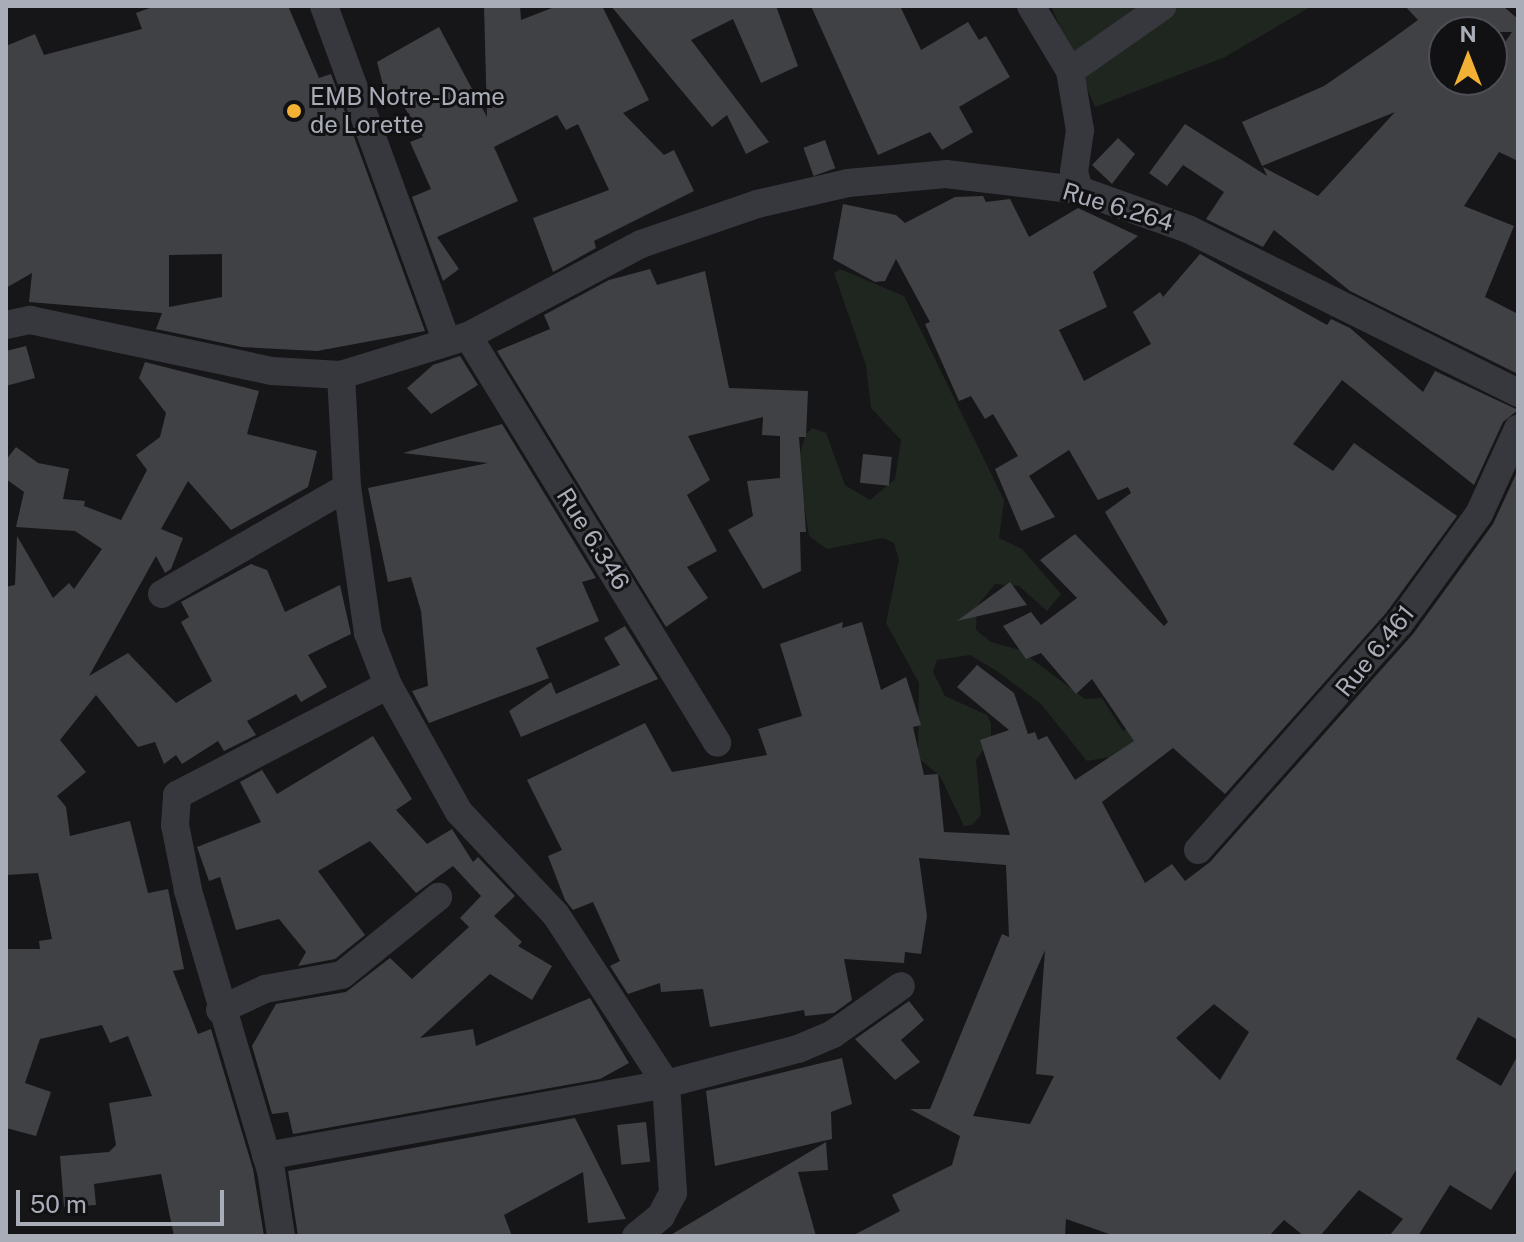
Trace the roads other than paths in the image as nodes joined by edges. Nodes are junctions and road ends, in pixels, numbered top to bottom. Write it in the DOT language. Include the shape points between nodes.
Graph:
graph roads {
  1 [pos="324,6"];
  2 [pos="1031,6"];
  3 [pos="1163,6"];
  4 [pos="1070,71"];
  5 [pos="1079,190"];
  6 [pos="6,325"];
  7 [pos="457,339"];
  8 [pos="341,375"];
  9 [pos="1518,393"];
  10 [pos="1518,429"];
  11 [pos="347,487"];
  12 [pos="162,594"];
  13 [pos="388,685"];
  14 [pos="717,743"];
  15 [pos="1198,850"];
  16 [pos="438,897"];
  17 [pos="901,986"];
  18 [pos="220,1010"];
  19 [pos="666,1084"];
  20 [pos="266,1156"];
  21 [pos="281,1236"];
  22 [pos="636,1236"];
  1 -- 7 [label="street, Rue 6.346"];
  2 -- 4 [label="street"];
  3 -- 4 [label="street"];
  4 -- 5 [label="street" via="1080,130 1074,172"];
  5 -- 7 [label="street, Rue 6.264" via="946,174 848,183 757,204 641,244"];
  5 -- 9 [label="street, Rue 6.264" via="1188,229"];
  6 -- 8 [label="street" via="30,320 272,371"];
  7 -- 8 [label="street, Rue 6.264"];
  7 -- 14 [label="street, Rue 6.346"];
  8 -- 11 [label="street"];
  10 -- 15 [label="street, Rue 6.461" via="1479,514 1399,624"];
  11 -- 12 [label="street"];
  11 -- 13 [label="street" via="368,633"];
  13 -- 18 [label="street" via="177,795 175,825"];
  13 -- 19 [label="street" via="459,812 556,915"];
  16 -- 18 [label="street" via="342,975 265,989"];
  17 -- 19 [label="street" via="833,1034"];
  18 -- 20 [label="street"];
  19 -- 20 [label="street"];
  19 -- 22 [label="street" via="673,1193 661,1216"];
  20 -- 21 [label="street"];
}
